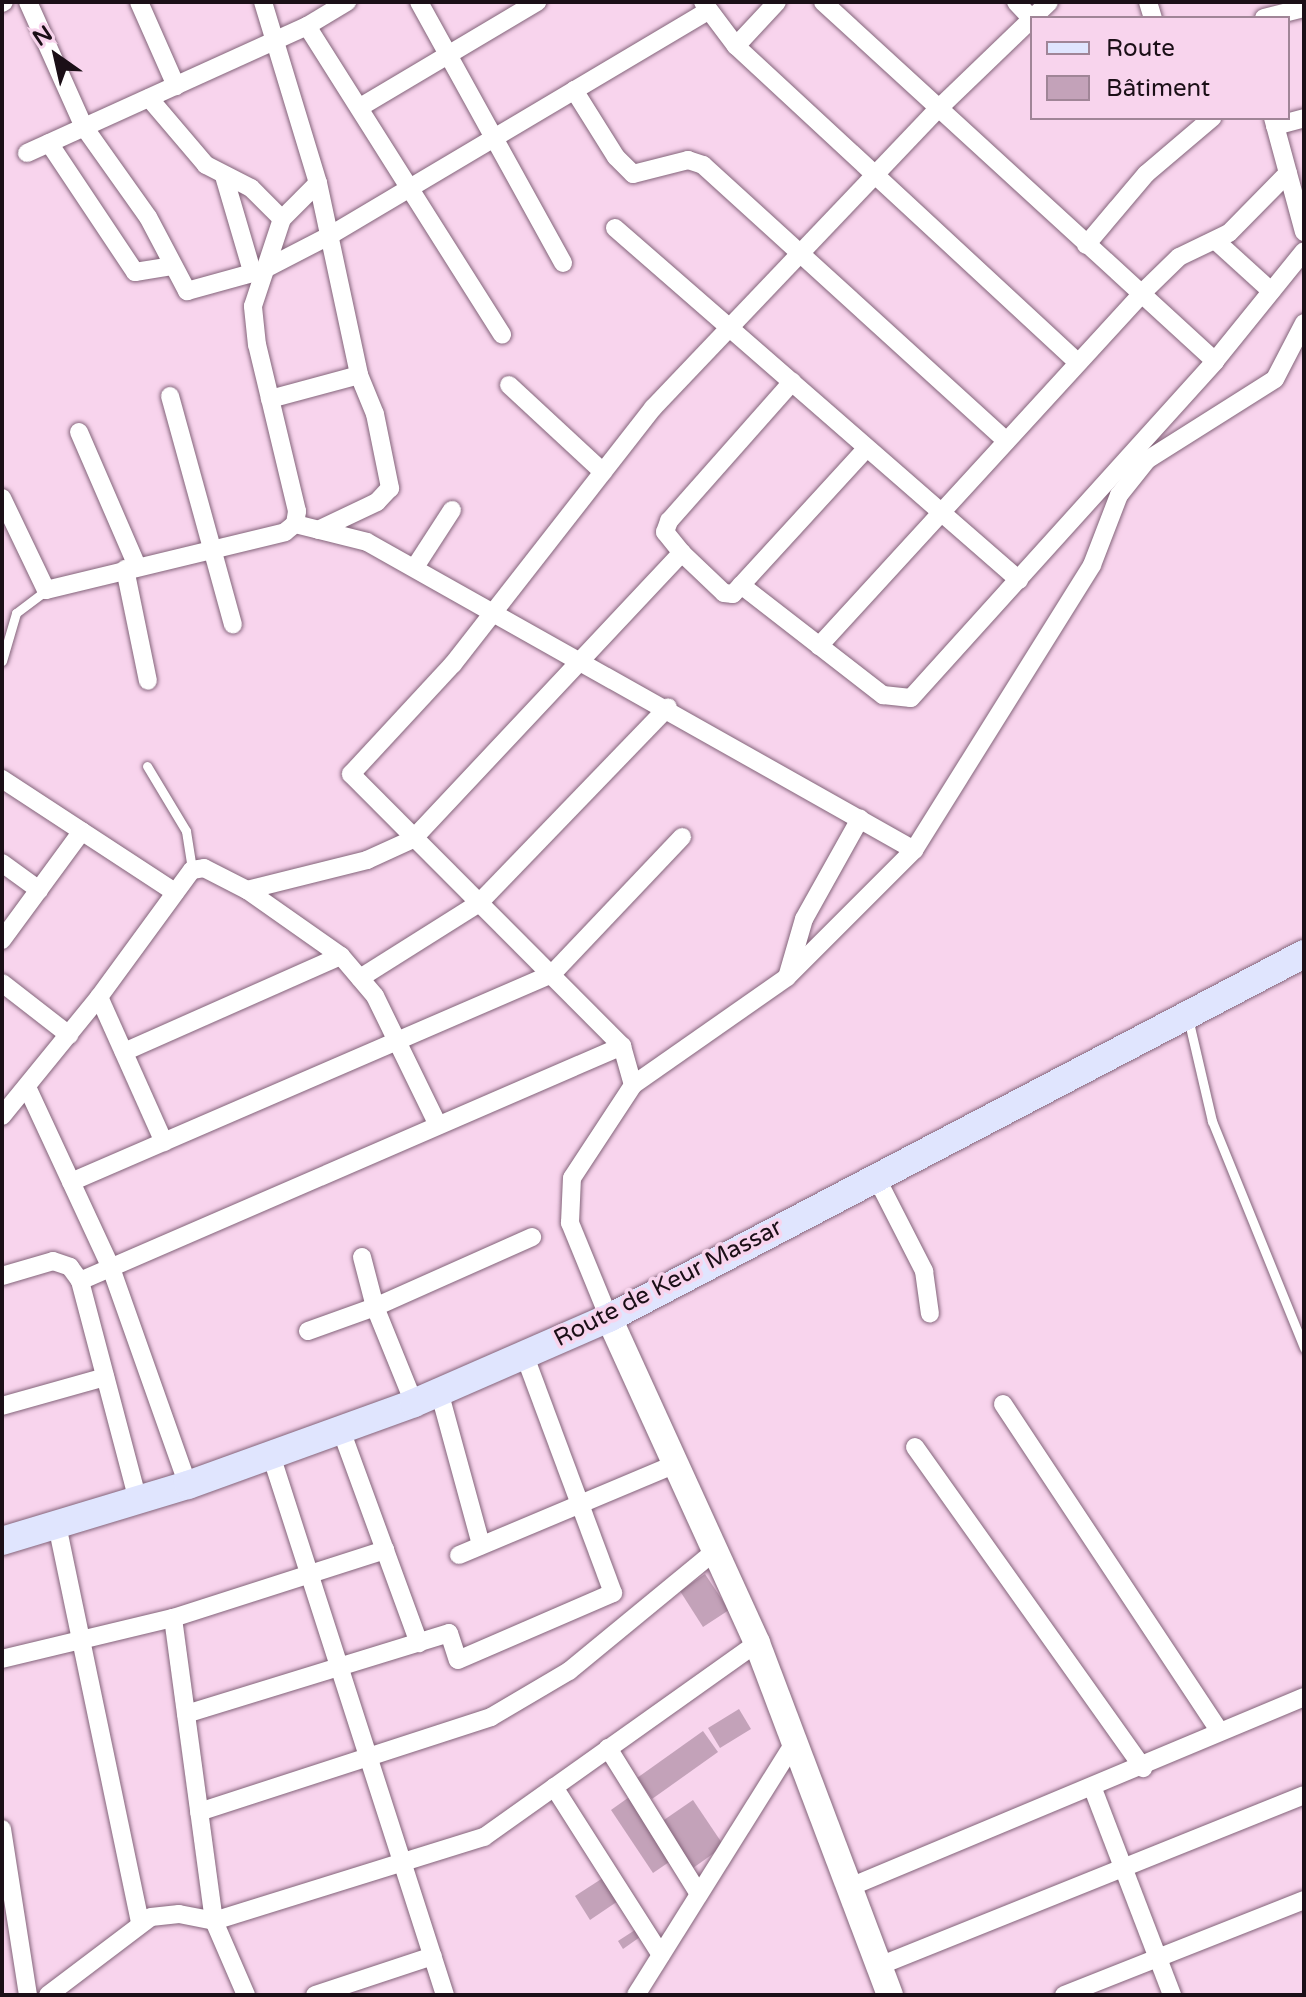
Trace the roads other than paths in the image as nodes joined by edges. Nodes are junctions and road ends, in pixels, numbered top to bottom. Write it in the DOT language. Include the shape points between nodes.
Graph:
graph roads {
  1 [pos="28,2"];
  2 [pos="263,2"];
  3 [pos="347,2"];
  4 [pos="419,2"];
  5 [pos="537,2"];
  6 [pos="777,2"];
  7 [pos="823,2"];
  8 [pos="1016,2"];
  9 [pos="1049,2"];
  10 [pos="144,4"];
  11 [pos="705,6"];
  12 [pos="1304,8"];
  13 [pos="1033,16"];
  14 [pos="1272,16"];
  15 [pos="1030,17"];
  16 [pos="1030,19"];
  17 [pos="307,26"];
  18 [pos="275,41"];
  19 [pos="736,46"];
  20 [pos="449,54"];
  21 [pos="176,86"];
  22 [pos="574,90"];
  23 [pos="149,98"];
  24 [pos="362,106"];
  25 [pos="938,109"];
  26 [pos="1210,120"];
  27 [pos="1274,122"];
  28 [pos="84,127"];
  29 [pos="495,135"];
  30 [pos="49,143"];
  31 [pos="27,153"];
  32 [pos="1288,173"];
  33 [pos="224,176"];
  34 [pos="874,176"];
  35 [pos="318,183"];
  36 [pos="409,190"];
  37 [pos="282,219"];
  38 [pos="615,228"];
  39 [pos="1304,232"];
  40 [pos="329,236"];
  41 [pos="1217,242"];
  42 [pos="1086,245"];
  43 [pos="802,251"];
  44 [pos="1304,251"];
  45 [pos="563,263"];
  46 [pos="172,266"];
  47 [pos="258,271"];
  48 [pos="1271,291"];
  49 [pos="1141,294"];
  50 [pos="1304,323"];
  51 [pos="731,326"];
  52 [pos="502,335"];
  53 [pos="1215,361"];
  54 [pos="1078,363"];
  55 [pos="359,375"];
  56 [pos="792,382"];
  57 [pos="509,385"];
  58 [pos="170,396"];
  59 [pos="270,399"];
  60 [pos="79,432"];
  61 [pos="1006,441"];
  62 [pos="866,449"];
  63 [pos="603,472"];
  64 [pos="2,498"];
  65 [pos="452,510"];
  66 [pos="939,515"];
  67 [pos="295,524"];
  68 [pos="318,530"];
  69 [pos="213,549"];
  70 [pos="682,553"];
  71 [pos="415,567"];
  72 [pos="131,568"];
  73 [pos="1019,580"];
  74 [pos="741,585"];
  75 [pos="46,590"];
  76 [pos="495,610"];
  77 [pos="233,624"];
  78 [pos="819,646"];
  79 [pos="580,660"];
  80 [pos="2,661"];
  81 [pos="148,681"];
  82 [pos="668,707"];
  83 [pos="147,766"];
  84 [pos="2,779"];
  85 [pos="860,819"];
  86 [pos="82,831"];
  87 [pos="682,837"];
  88 [pos="413,839"];
  89 [pos="914,850"];
  90 [pos="2,863"];
  91 [pos="192,870"];
  92 [pos="39,890"];
  93 [pos="247,890"];
  94 [pos="175,892"];
  95 [pos="479,903"];
  96 [pos="2,940"];
  97 [pos="1304,954"];
  98 [pos="341,956"];
  99 [pos="552,974"];
  100 [pos="787,977"];
  101 [pos="360,978"];
  102 [pos="2,983"];
  103 [pos="99,997"];
  104 [pos="1188,1015"];
  105 [pos="69,1035"];
  106 [pos="399,1039"];
  107 [pos="622,1046"];
  108 [pos="124,1052"];
  109 [pos="633,1085"];
  110 [pos="27,1087"];
  111 [pos="2,1116"];
  112 [pos="437,1123"];
  113 [pos="164,1142"];
  114 [pos="876,1177"];
  115 [pos="71,1182"];
  116 [pos="532,1237"];
  117 [pos="362,1257"];
  118 [pos="111,1268"];
  119 [pos="2,1276"];
  120 [pos="80,1281"];
  121 [pos="375,1307"];
  122 [pos="930,1314"];
  123 [pos="609,1318"];
  124 [pos="308,1331"];
  125 [pos="1304,1348"];
  126 [pos="524,1354"];
  127 [pos="105,1377"];
  128 [pos="427,1397"];
  129 [pos="1003,1404"];
  130 [pos="2,1406"];
  131 [pos="341,1430"];
  132 [pos="915,1447"];
  133 [pos="271,1455"];
  134 [pos="675,1464"];
  135 [pos="188,1485"];
  136 [pos="138,1501"];
  137 [pos="579,1504"];
  138 [pos="57,1525"];
  139 [pos="2,1541"];
  140 [pos="481,1545"];
  141 [pos="385,1550"];
  142 [pos="715,1551"];
  143 [pos="459,1555"];
  144 [pos="310,1574"];
  145 [pos="173,1618"];
  146 [pos="82,1640"];
  147 [pos="419,1643"];
  148 [pos="757,1643"];
  149 [pos="2,1659"];
  150 [pos="340,1667"];
  151 [pos="1304,1697"];
  152 [pos="186,1714"];
  153 [pos="1218,1729"];
  154 [pos="795,1742"];
  155 [pos="608,1748"];
  156 [pos="369,1756"];
  157 [pos="1143,1768"];
  158 [pos="554,1787"];
  159 [pos="1093,1789"];
  160 [pos="1304,1795"];
  161 [pos="199,1812"];
  162 [pos="2,1829"];
  163 [pos="403,1862"];
  164 [pos="1123,1868"];
  165 [pos="850,1887"];
  166 [pos="699,1894"];
  167 [pos="1304,1900"];
  168 [pos="214,1921"];
  169 [pos="140,1923"];
  170 [pos="661,1955"];
  171 [pos="433,1956"];
  172 [pos="1158,1958"];
  173 [pos="879,1966"];
  174 [pos="343,1991"];
  175 [pos="28,1995"];
  176 [pos="48,1995"];
  177 [pos="246,1995"];
  178 [pos="315,1995"];
  179 [pos="445,1995"];
  180 [pos="636,1995"];
  181 [pos="890,1995"];
  182 [pos="1064,1995"];
  183 [pos="1172,1995"];
  1 -- 28 [label="street"];
  2 -- 18 [label="street"];
  3 -- 17 [label="street"];
  4 -- 20 [label="street"];
  5 -- 20 [label="street"];
  6 -- 19 [label="street"];
  7 -- 25 [label="street"];
  8 -- 15 [label="street"];
  9 -- 13 [label="street"];
  10 -- 21 [label="street"];
  11 -- 19 [label="street"];
  11 -- 22 [label="street"];
  12 -- 14 [label="street"];
  16 -- 25 [label="street"];
  17 -- 18 [label="street"];
  17 -- 24 [label="street"];
  18 -- 21 [label="street"];
  18 -- 35 [label="street"];
  19 -- 34 [label="street"];
  20 -- 24 [label="street"];
  20 -- 29 [label="street"];
  21 -- 23 [label="street"];
  22 -- 29 [label="street"];
  22 -- 43 [label="street" via="616,157 633,174 688,160 703,165"];
  23 -- 28 [label="street"];
  23 -- 33 [label="street" via="206,165"];
  24 -- 36 [label="street"];
  25 -- 34 [label="street"];
  25 -- 42 [label="street"];
  26 -- 42 [label="street" via="1146,174"];
  27 -- 32 [label="street"];
  28 -- 30 [label="street"];
  28 -- 46 [label="street" via="148,217"];
  29 -- 36 [label="street"];
  29 -- 45 [label="street"];
  30 -- 31 [label="street"];
  30 -- 46 [label="street" via="135,272"];
  32 -- 39 [label="street"];
  32 -- 41 [label="street"];
  33 -- 37 [label="street" via="251,188"];
  33 -- 47 [label="street"];
  34 -- 43 [label="street"];
  34 -- 54 [label="street"];
  35 -- 37 [label="street"];
  35 -- 40 [label="street"];
  36 -- 40 [label="street"];
  36 -- 52 [label="street"];
  37 -- 47 [label="street"];
  38 -- 51 [label="street"];
  40 -- 47 [label="street"];
  40 -- 55 [label="street"];
  41 -- 48 [label="street"];
  41 -- 49 [label="street" via="1179,257"];
  42 -- 49 [label="street"];
  43 -- 51 [label="street"];
  43 -- 61 [label="street"];
  44 -- 48 [label="street"];
  46 -- 47 [label="street" via="187,291"];
  47 -- 59 [label="street" via="253,306"];
  48 -- 53 [label="street"];
  49 -- 53 [label="street"];
  49 -- 54 [label="street"];
  50 -- 89 [label="street" via="1275,379 1147,460 1119,495 1092,565"];
  51 -- 56 [label="street"];
  51 -- 63 [label="street" via="653,408"];
  53 -- 73 [label="street"];
  54 -- 61 [label="street"];
  55 -- 59 [label="street"];
  55 -- 68 [label="street" via="375,414 389,494"];
  56 -- 62 [label="street"];
  56 -- 70 [label="street" via="669,521 665,532"];
  57 -- 63 [label="street"];
  58 -- 69 [label="street"];
  59 -- 67 [label="street" via="297,511"];
  60 -- 72 [label="street"];
  61 -- 66 [label="street"];
  62 -- 66 [label="street"];
  62 -- 74 [label="street"];
  63 -- 76 [label="street"];
  64 -- 75 [label="street"];
  65 -- 71 [label="street"];
  66 -- 73 [label="street"];
  66 -- 78 [label="street"];
  67 -- 68 [label="street"];
  67 -- 69 [label="street" via="285,532"];
  68 -- 71 [label="street" via="367,542"];
  69 -- 72 [label="street"];
  69 -- 77 [label="street"];
  70 -- 74 [label="street" via="724,593 733,594"];
  70 -- 79 [label="street"];
  71 -- 76 [label="street"];
  72 -- 75 [label="street"];
  72 -- 81 [label="street"];
  73 -- 78 [label="street" via="911,698 883,695"];
  74 -- 78 [label="street"];
  75 -- 80 [label="lane" via="16,613"];
  76 -- 79 [label="street"];
  76 -- 88 [label="street" via="453,664 351,774"];
  79 -- 82 [label="street"];
  79 -- 88 [label="street"];
  82 -- 85 [label="street"];
  82 -- 95 [label="street" via="625,758"];
  83 -- 91 [label="lane" via="186,831"];
  84 -- 86 [label="street"];
  85 -- 89 [label="street"];
  85 -- 100 [label="street" via="804,919"];
  86 -- 92 [label="street"];
  86 -- 94 [label="street"];
  87 -- 99 [label="street"];
  88 -- 93 [label="street" via="367,860"];
  88 -- 95 [label="street"];
  89 -- 100 [label="street"];
  90 -- 92 [label="street"];
  91 -- 93 [label="street" via="204,868"];
  91 -- 94 [label="street"];
  92 -- 96 [label="street"];
  93 -- 98 [label="street"];
  94 -- 103 [label="street"];
  95 -- 99 [label="street"];
  95 -- 101 [label="street"];
  97 -- 104 [label="main road, Route de Keur Massar"];
  98 -- 101 [label="street"];
  98 -- 108 [label="street"];
  99 -- 106 [label="street"];
  99 -- 107 [label="street"];
  100 -- 109 [label="street"];
  101 -- 106 [label="street"];
  102 -- 105 [label="street"];
  103 -- 105 [label="street"];
  103 -- 108 [label="street"];
  104 -- 114 [label="main road, Route de Keur Massar"];
  104 -- 125 [label="lane" via="1212,1121"];
  105 -- 110 [label="street"];
  106 -- 112 [label="street"];
  106 -- 113 [label="street"];
  107 -- 109 [label="street"];
  107 -- 112 [label="street"];
  108 -- 113 [label="street"];
  109 -- 123 [label="street" via="572,1178 570,1223"];
  110 -- 111 [label="street"];
  110 -- 115 [label="street"];
  112 -- 118 [label="street"];
  113 -- 115 [label="street"];
  114 -- 122 [label="street" via="924,1271"];
  114 -- 123 [label="main road, Route de Keur Massar"];
  115 -- 118 [label="street"];
  116 -- 121 [label="street"];
  117 -- 121 [label="street"];
  118 -- 120 [label="street"];
  118 -- 135 [label="street"];
  119 -- 120 [label="street" via="53,1261 70,1267"];
  120 -- 127 [label="street"];
  121 -- 124 [label="street"];
  121 -- 128 [label="street"];
  123 -- 126 [label="main road, Route de Keur Massar"];
  123 -- 134 [label="street"];
  126 -- 128 [label="main road, Route de Keur Massar"];
  126 -- 137 [label="street"];
  127 -- 130 [label="street"];
  127 -- 136 [label="street"];
  128 -- 131 [label="main road, Route de Keur Massar"];
  128 -- 140 [label="street"];
  129 -- 153 [label="street"];
  131 -- 133 [label="main road, Route de Keur Massar"];
  131 -- 141 [label="street"];
  132 -- 157 [label="street"];
  133 -- 135 [label="main road, Route de Keur Massar"];
  133 -- 144 [label="street"];
  134 -- 137 [label="street"];
  134 -- 142 [label="street"];
  135 -- 136 [label="main road, Route de Keur Massar"];
  136 -- 138 [label="main road, Route de Keur Massar"];
  137 -- 140 [label="street"];
  137 -- 147 [label="street" via="613,1593 458,1660 449,1633"];
  138 -- 139 [label="main road, Route de Keur Massar"];
  138 -- 146 [label="street"];
  140 -- 143 [label="street"];
  141 -- 144 [label="street"];
  141 -- 147 [label="street"];
  142 -- 148 [label="street"];
  142 -- 156 [label="street" via="556,1679 491,1717"];
  144 -- 145 [label="street"];
  144 -- 150 [label="street"];
  145 -- 146 [label="street"];
  145 -- 152 [label="street"];
  146 -- 149 [label="street"];
  146 -- 169 [label="street"];
  147 -- 150 [label="street"];
  148 -- 154 [label="street"];
  148 -- 155 [label="street"];
  150 -- 152 [label="street"];
  150 -- 156 [label="street"];
  151 -- 153 [label="street"];
  152 -- 161 [label="street"];
  153 -- 157 [label="street"];
  154 -- 165 [label="street"];
  154 -- 166 [label="street"];
  155 -- 158 [label="street"];
  155 -- 166 [label="street"];
  156 -- 161 [label="street"];
  156 -- 163 [label="street"];
  157 -- 159 [label="street"];
  158 -- 163 [label="street" via="484,1837"];
  158 -- 170 [label="street"];
  159 -- 164 [label="street"];
  159 -- 165 [label="street"];
  160 -- 164 [label="street"];
  161 -- 168 [label="street"];
  162 -- 175 [label="street"];
  163 -- 168 [label="street"];
  163 -- 171 [label="street"];
  164 -- 172 [label="street"];
  164 -- 173 [label="street"];
  165 -- 173 [label="street"];
  166 -- 170 [label="street"];
  167 -- 172 [label="street"];
  168 -- 169 [label="street" via="179,1914"];
  168 -- 177 [label="street"];
  169 -- 176 [label="street"];
  170 -- 180 [label="street"];
  171 -- 174 [label="street"];
  171 -- 179 [label="street"];
  172 -- 182 [label="street"];
  172 -- 183 [label="street"];
  173 -- 181 [label="street"];
  174 -- 178 [label="street"];
}
